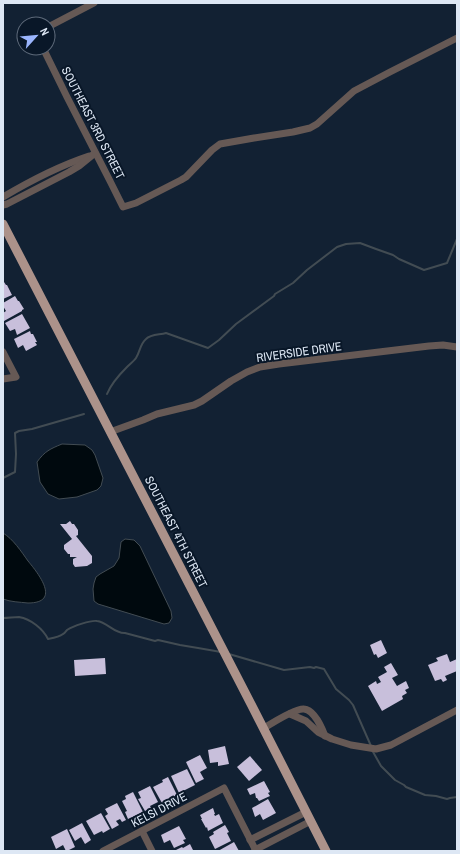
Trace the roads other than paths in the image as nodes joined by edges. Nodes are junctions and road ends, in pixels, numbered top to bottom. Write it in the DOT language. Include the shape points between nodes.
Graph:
graph roads {
  1 [pos="94,3"];
  2 [pos="56,23"];
  3 [pos="457,38"];
  4 [pos="47,56"];
  5 [pos="95,154"];
  6 [pos="3,197"];
  7 [pos="3,205"];
  8 [pos="3,224"];
  9 [pos="457,347"];
  10 [pos="3,352"];
  11 [pos="3,379"];
  12 [pos="110,432"];
  13 [pos="457,710"];
  14 [pos="290,714"];
  15 [pos="264,728"];
  16 [pos="325,736"];
  17 [pos="306,812"];
  18 [pos="311,821"];
  19 [pos="142,831"];
  20 [pos="250,840"];
  21 [pos="256,850"];
  22 [pos="104,851"];
  23 [pos="152,851"];
  24 [pos="326,851"];
  1 -- 2 [label="street"];
  3 -- 5 [label="street, SOUTHEAST 3RD STREET" via="354,91 318,124 310,128 220,144 182,180 136,203 123,207"];
  4 -- 5 [label="street, SOUTHEAST 3RD STREET"];
  5 -- 6 [label="street" via="65,165"];
  5 -- 7 [label="street" via="69,172"];
  8 -- 12 [label="main road, SOUTHEAST 4TH STREET"];
  9 -- 12 [label="street, RIVERSIDE DRIVE" via="429,346 260,367 238,376 202,402 157,414"];
  10 -- 11 [label="street" via="16,377"];
  12 -- 15 [label="main road, SOUTHEAST 4TH STREET"];
  13 -- 16 [label="street" via="391,745 376,749 351,745"];
  14 -- 15 [label="street"];
  14 -- 16 [label="street" via="306,721"];
  14 -- 16 [label="street" via="302,709 308,710 320,724"];
  15 -- 17 [label="main road, SOUTHEAST 4TH STREET"];
  17 -- 18 [label="main road, SOUTHEAST 4TH STREET"];
  17 -- 20 [label="street"];
  18 -- 21 [label="street"];
  18 -- 24 [label="main road, SOUTHEAST 4TH STREET"];
  19 -- 20 [label="street, KELSI DRIVE" via="224,788"];
  19 -- 22 [label="street, KELSI DRIVE"];
  19 -- 23 [label="street"];
  20 -- 21 [label="street"];
}
